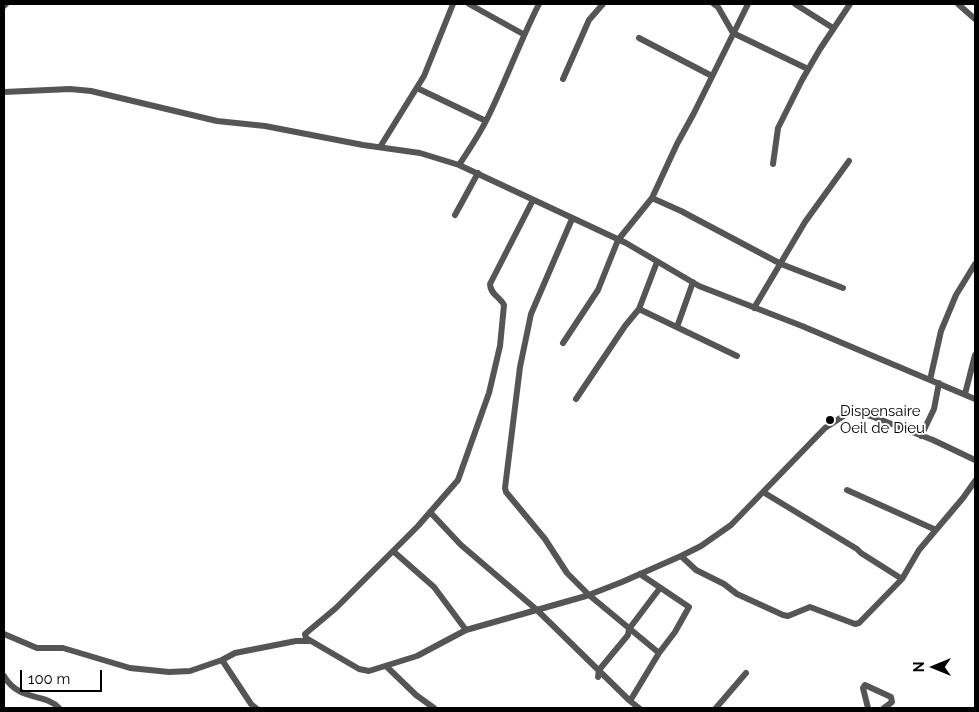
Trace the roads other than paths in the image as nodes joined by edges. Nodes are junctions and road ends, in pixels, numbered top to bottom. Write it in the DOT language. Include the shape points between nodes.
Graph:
graph roads {
  1 [pos="452,4"];
  2 [pos="469,4"];
  3 [pos="485,4"];
  4 [pos="539,4"];
  5 [pos="603,4"];
  6 [pos="714,4"];
  7 [pos="748,4"];
  8 [pos="795,4"];
  9 [pos="850,4"];
  10 [pos="958,4"];
  11 [pos="482,10"];
  12 [pos="975,18"];
  13 [pos="833,28"];
  14 [pos="734,33"];
  15 [pos="523,34"];
  16 [pos="639,38"];
  17 [pos="808,69"];
  18 [pos="712,76"];
  19 [pos="563,79"];
  20 [pos="417,88"];
  21 [pos="4,92"];
  22 [pos="486,121"];
  23 [pos="380,148"];
  24 [pos="849,161"];
  25 [pos="773,164"];
  26 [pos="459,165"];
  27 [pos="478,174"];
  28 [pos="652,198"];
  29 [pos="533,200"];
  30 [pos="455,215"];
  31 [pos="572,220"];
  32 [pos="618,240"];
  33 [pos="657,262"];
  34 [pos="781,264"];
  35 [pos="975,264"];
  36 [pos="693,282"];
  37 [pos="843,288"];
  38 [pos="754,308"];
  39 [pos="639,309"];
  40 [pos="678,326"];
  41 [pos="563,344"];
  42 [pos="975,355"];
  43 [pos="737,356"];
  44 [pos="930,380"];
  45 [pos="938,383"];
  46 [pos="965,394"];
  47 [pos="576,399"];
  48 [pos="975,399"];
  49 [pos="921,436"];
  50 [pos="975,460"];
  51 [pos="975,481"];
  52 [pos="847,490"];
  53 [pos="763,492"];
  54 [pos="430,512"];
  55 [pos="936,530"];
  56 [pos="393,551"];
  57 [pos="681,556"];
  58 [pos="640,574"];
  59 [pos="902,579"];
  60 [pos="660,588"];
  61 [pos="589,595"];
  62 [pos="537,610"];
  63 [pos="629,629"];
  64 [pos="466,630"];
  65 [pos="4,634"];
  66 [pos="312,642"];
  67 [pos="659,653"];
  68 [pos="222,660"];
  69 [pos="386,666"];
  70 [pos="746,673"];
  71 [pos="599,674"];
  72 [pos="4,676"];
  73 [pos="630,701"];
  74 [pos="59,708"];
  75 [pos="256,708"];
  76 [pos="434,708"];
  77 [pos="640,708"];
  78 [pos="716,708"];
  79 [pos="868,708"];
  80 [pos="884,708"];
  1 -- 20 [label="street"];
  2 -- 11 [label="street"];
  3 -- 11 [label="street"];
  4 -- 15 [label="street"];
  5 -- 19 [label="street" via="589,20"];
  6 -- 14 [label="street"];
  7 -- 14 [label="street"];
  8 -- 13 [label="street"];
  9 -- 13 [label="street"];
  10 -- 12 [label="street"];
  11 -- 15 [label="street"];
  13 -- 17 [label="street"];
  14 -- 17 [label="street"];
  14 -- 18 [label="street"];
  15 -- 22 [label="street"];
  16 -- 18 [label="street"];
  17 -- 25 [label="street" via="778,128"];
  18 -- 28 [label="street"];
  20 -- 22 [label="street"];
  20 -- 23 [label="street"];
  21 -- 23 [label="street" via="91,91 217,120"];
  22 -- 26 [label="street"];
  23 -- 26 [label="street" via="420,153"];
  24 -- 34 [label="street" via="805,222"];
  26 -- 27 [label="street"];
  27 -- 29 [label="street"];
  27 -- 30 [label="street"];
  28 -- 32 [label="street"];
  28 -- 34 [label="street"];
  29 -- 31 [label="street"];
  29 -- 54 [label="street" via="490,284 492,292 504,305 500,346 489,393 461,474"];
  31 -- 32 [label="street"];
  31 -- 61 [label="street" via="531,314 520,367 505,488 545,539 567,574"];
  32 -- 33 [label="street"];
  32 -- 41 [label="street" via="598,290"];
  33 -- 36 [label="street"];
  33 -- 39 [label="street"];
  34 -- 37 [label="street"];
  34 -- 38 [label="street"];
  35 -- 44 [label="street" via="956,295 941,331"];
  36 -- 38 [label="street"];
  36 -- 40 [label="street"];
  38 -- 44 [label="street"];
  39 -- 40 [label="street"];
  39 -- 47 [label="street"];
  40 -- 43 [label="street"];
  42 -- 46 [label="street"];
  44 -- 45 [label="street"];
  45 -- 46 [label="street"];
  45 -- 49 [label="street" via="934,410"];
  46 -- 48 [label="street"];
  49 -- 50 [label="street"];
  49 -- 53 [label="street" via="871,416 848,413 825,428"];
  51 -- 55 [label="street"];
  52 -- 55 [label="street"];
  53 -- 57 [label="street" via="732,525"];
  53 -- 59 [label="street"];
  54 -- 56 [label="street"];
  54 -- 62 [label="street" via="461,545"];
  55 -- 59 [label="street" via="919,550"];
  56 -- 64 [label="street" via="434,587"];
  56 -- 66 [label="street" via="305,634"];
  57 -- 58 [label="street"];
  57 -- 59 [label="street" via="696,570 737,594 783,615 810,607 855,624"];
  58 -- 60 [label="street"];
  58 -- 61 [label="street"];
  60 -- 63 [label="street"];
  60 -- 67 [label="street" via="689,607"];
  61 -- 62 [label="street"];
  61 -- 63 [label="street"];
  62 -- 64 [label="street"];
  62 -- 71 [label="street"];
  63 -- 67 [label="street"];
  63 -- 71 [label="street"];
  64 -- 69 [label="street" via="420,655"];
  65 -- 68 [label="street" via="37,648 63,648 130,668 182,672"];
  66 -- 68 [label="street" via="296,641 242,652"];
  66 -- 69 [label="street" via="364,671"];
  67 -- 73 [label="street"];
  68 -- 75 [label="street"];
  69 -- 76 [label="street"];
  70 -- 78 [label="street"];
  71 -- 73 [label="street"];
  72 -- 74 [label="street" via="21,693"];
  73 -- 77 [label="street"];
  79 -- 80 [label="street" via="865,685 891,697 892,702"];
}
